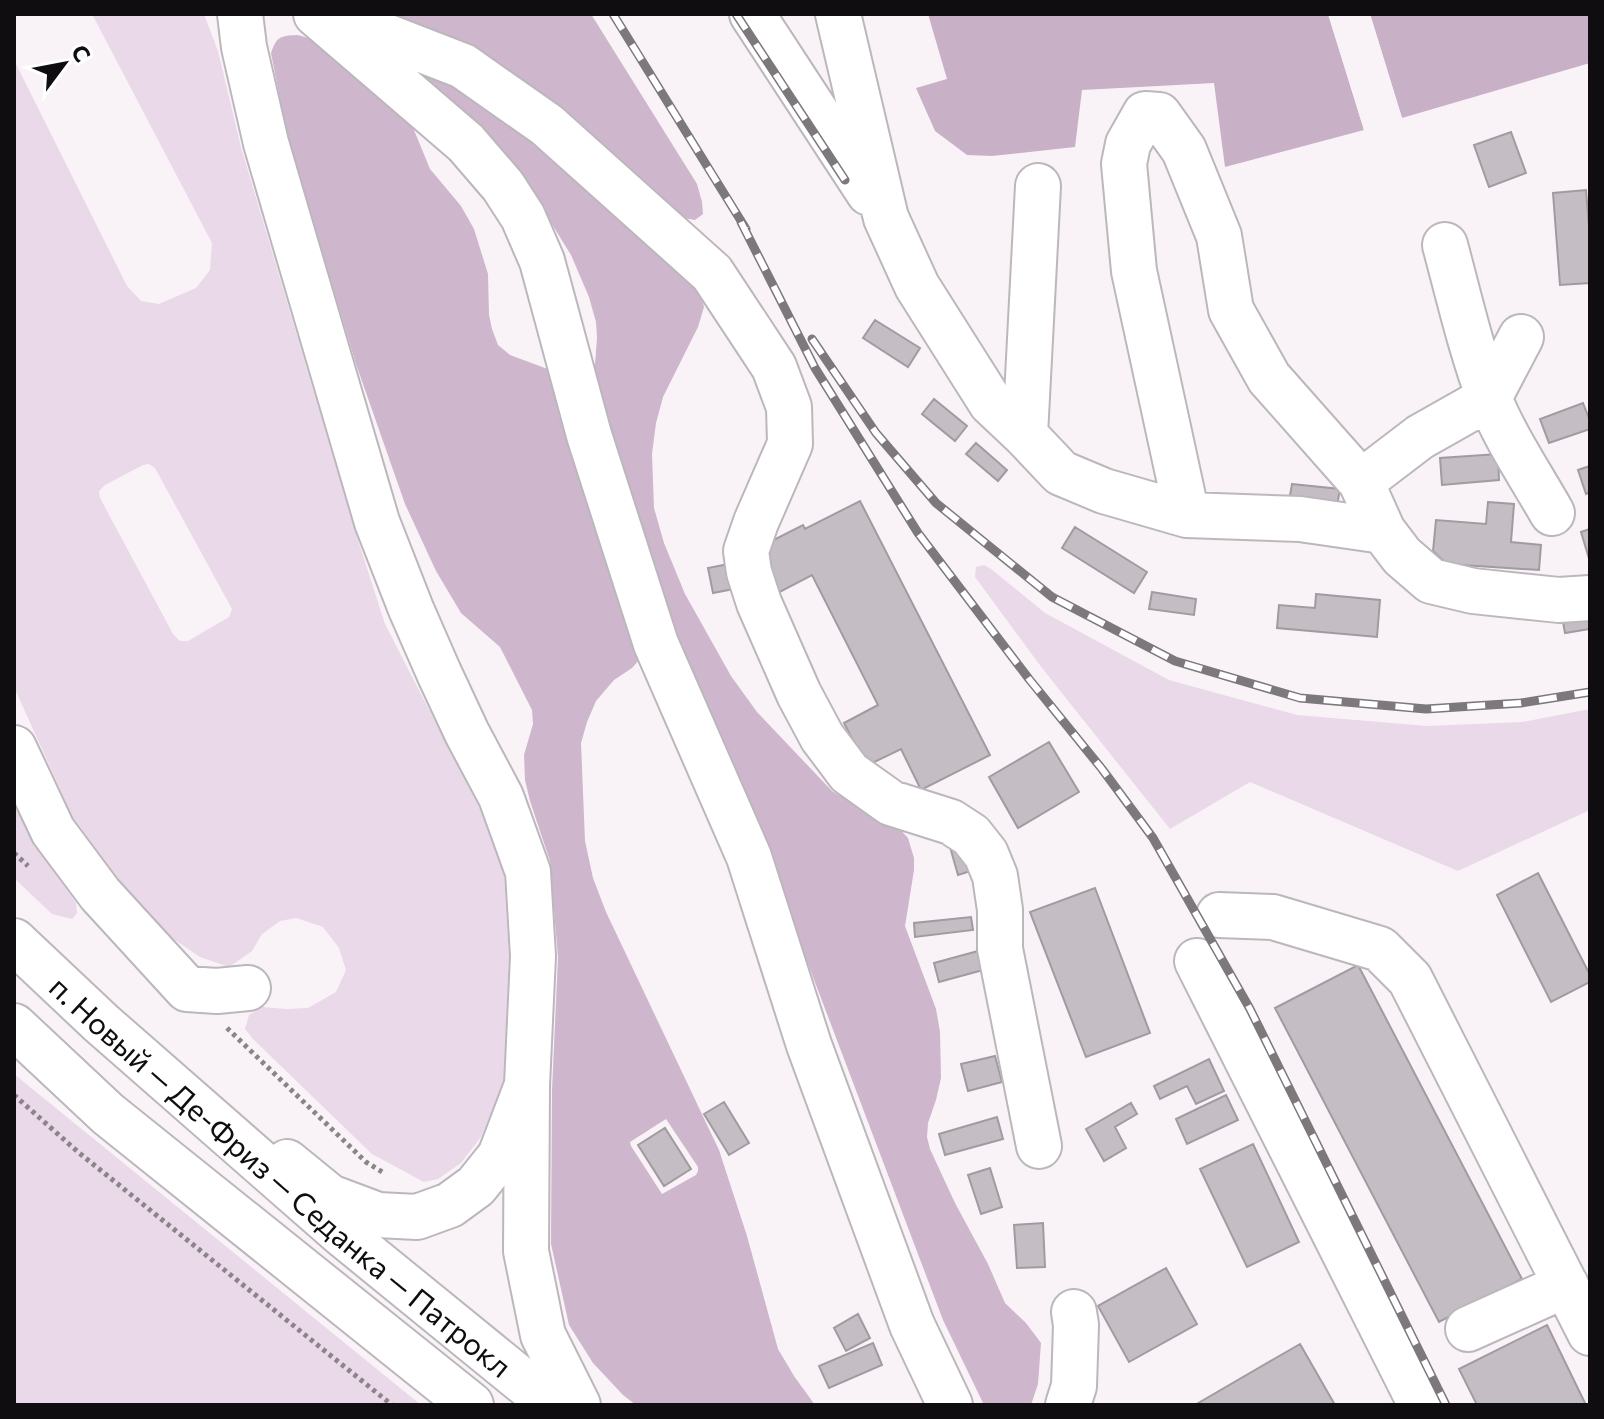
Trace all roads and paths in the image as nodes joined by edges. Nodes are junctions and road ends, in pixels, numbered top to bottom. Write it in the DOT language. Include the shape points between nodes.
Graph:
graph roads {
  1 [pos="240,14"];
  2 [pos="316,14"];
  3 [pos="329,14"];
  4 [pos="752,14"];
  5 [pos="838,14"];
  6 [pos="1038,186"];
  7 [pos="886,218"];
  8 [pos="1445,245"];
  9 [pos="1521,337"];
  10 [pos="1489,398"];
  11 [pos="1025,435"];
  12 [pos="1361,482"];
  13 [pos="1552,513"];
  14 [pos="1187,515"];
  15 [pos="1383,531"];
  16 [pos="1590,598"];
  17 [pos="14,748"];
  18 [pos="1219,915"];
  19 [pos="14,941"];
  20 [pos="1197,961"];
  21 [pos="248,988"];
  22 [pos="187,989"];
  23 [pos="101,1023"];
  24 [pos="14,1026"];
  25 [pos="14,1048"];
  26 [pos="54,1065"];
  27 [pos="527,1085"];
  28 [pos="14,1095"];
  29 [pos="1039,1146"];
  30 [pos="384,1173"];
  31 [pos="1566,1285"];
  32 [pos="1074,1312"];
  33 [pos="1468,1329"];
  34 [pos="1590,1333"];
  35 [pos="392,1405"];
  36 [pos="471,1405"];
  37 [pos="552,1405"];
  38 [pos="578,1405"];
  39 [pos="950,1405"];
  40 [pos="1068,1405"];
  41 [pos="1421,1405"];
  1 -- 27 [label="main road" via="266,143 377,522 439,673 501,797 528,872 533,956"];
  2 -- 39 [label="main road" via="466,143 523,217 542,261 589,435 656,644 749,857 830,1104 912,1325"];
  3 -- 29 [label="main road" via="463,66 547,125 712,273 774,367 789,407 790,444 746,551 759,603 810,716 849,773 891,803 951,822 986,854 995,876 1000,949"];
  4 -- 7 [label="main road"];
  5 -- 7 [label="main road"];
  6 -- 11 [label="main road"];
  7 -- 11 [label="main road" via="917,286 991,403"];
  8 -- 10 [label="main road"];
  9 -- 10 [label="main road"];
  10 -- 12 [label="main road" via="1420,437"];
  10 -- 13 [label="main road"];
  11 -- 14 [label="main road" via="1061,473"];
  12 -- 14 [label="main road" via="1269,378 1231,310 1219,236 1184,150 1159,115 1145,114 1128,144 1124,164 1134,271"];
  12 -- 15 [label="main road"];
  14 -- 15 [label="main road" via="1300,519"];
  15 -- 16 [label="main road" via="1431,581 1473,591"];
  17 -- 22 [label="main road" via="53,831 100,894"];
  18 -- 31 [label="main road" via="1273,917 1380,949 1396,964 1410,979"];
  19 -- 23 [label="main road, п. Новый — Де-Фриз — Седанка — Патрокл"];
  20 -- 41 [label="main road"];
  21 -- 22 [label="main road"];
  22 -- 30 [label="path" via="366,1162"];
  23 -- 27 [label="main road" via="142,1038 330,1197 378,1215 417,1217 450,1205 476,1186 500,1156"];
  23 -- 37 [label="main road, п. Новый — Де-Фриз — Седанка — Патрокл" via="342,1234"];
  24 -- 26 [label="main road, п. Новый — Де-Фриз — Седанка — Патрокл"];
  25 -- 26 [label="main road"];
  26 -- 36 [label="main road, п. Новый — Де-Фриз — Седанка — Патрокл" via="120,1124"];
  27 -- 38 [label="main road" via="526,1251 543,1335"];
  28 -- 35 [label="path"];
  31 -- 33 [label="main road"];
  31 -- 34 [label="main road"];
  32 -- 40 [label="main road" via="1074,1386"];
}
